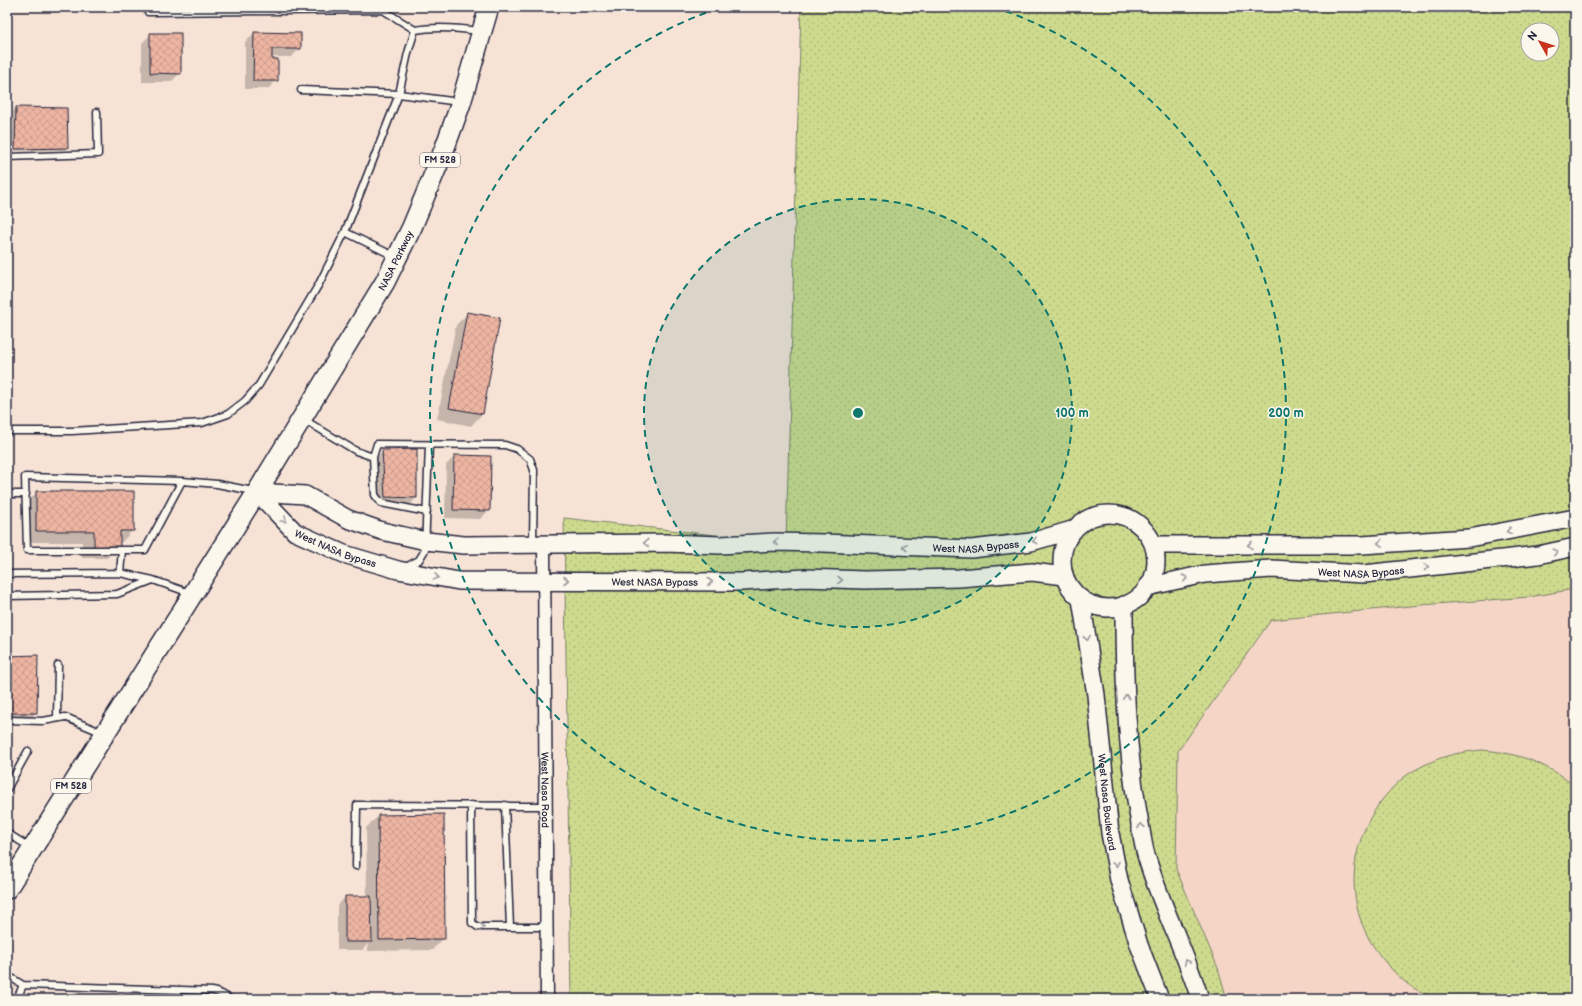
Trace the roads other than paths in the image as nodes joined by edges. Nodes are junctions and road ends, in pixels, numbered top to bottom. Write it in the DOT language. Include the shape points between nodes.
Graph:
graph roads {
  1 [pos="489,7"];
  2 [pos="148,12"];
  3 [pos="415,30"];
  4 [pos="482,32"];
  5 [pos="301,90"];
  6 [pos="399,94"];
  7 [pos="461,103"];
  8 [pos="97,112"];
  9 [pos="7,157"];
  10 [pos="345,232"];
  11 [pos="397,258"];
  12 [pos="302,419"];
  13 [pos="7,431"];
  14 [pos="429,445"];
  15 [pos="373,457"];
  16 [pos="182,481"];
  17 [pos="257,492"];
  18 [pos="7,494"];
  19 [pos="26,494"];
  20 [pos="427,512"];
  21 [pos="1575,518"];
  22 [pos="1072,530"];
  23 [pos="426,541"];
  24 [pos="539,545"];
  25 [pos="1154,545"];
  26 [pos="1575,547"];
  27 [pos="122,550"];
  28 [pos="398,570"];
  29 [pos="120,573"];
  30 [pos="7,574"];
  31 [pos="1064,576"];
  32 [pos="153,580"];
  33 [pos="545,580"];
  34 [pos="1147,587"];
  35 [pos="193,594"];
  36 [pos="7,596"];
  37 [pos="1081,599"];
  38 [pos="1124,605"];
  39 [pos="58,664"];
  40 [pos="57,718"];
  41 [pos="7,720"];
  42 [pos="104,733"];
  43 [pos="28,750"];
  44 [pos="7,789"];
  45 [pos="471,805"];
  46 [pos="505,805"];
  47 [pos="546,806"];
  48 [pos="7,833"];
  49 [pos="32,849"];
  50 [pos="356,866"];
  51 [pos="7,889"];
  52 [pos="510,927"];
  53 [pos="547,927"];
  54 [pos="7,975"];
  55 [pos="23,985"];
  56 [pos="17,999"];
  57 [pos="230,999"];
  58 [pos="547,999"];
  59 [pos="1160,999"];
  60 [pos="1200,999"];
  1 -- 4 [label="main road, NASA Parkway / FM 528"];
  2 -- 3 [label="lane" via="383,10"];
  3 -- 4 [label="lane" via="455,28"];
  3 -- 6 [label="lane"];
  4 -- 7 [label="main road, NASA Parkway / FM 528"];
  5 -- 6 [label="lane"];
  6 -- 7 [label="lane"];
  6 -- 10 [label="lane"];
  7 -- 11 [label="main road, NASA Parkway / FM 528" via="426,196"];
  8 -- 9 [label="lane" via="98,154"];
  10 -- 11 [label="lane"];
  10 -- 13 [label="lane" via="259,385 245,401 228,414 202,423 72,431"];
  11 -- 12 [label="main road, NASA Parkway / FM 528"];
  12 -- 15 [label="lane" via="356,451"];
  12 -- 17 [label="main road, NASA Parkway / FM 528"];
  14 -- 15 [label="lane" via="377,444"];
  14 -- 20 [label="lane"];
  14 -- 24 [label="lane" via="506,445 518,449 530,459 534,470"];
  15 -- 20 [label="lane" via="375,495 381,503"];
  16 -- 17 [label="lane" via="217,484"];
  16 -- 19 [label="lane" via="25,477"];
  16 -- 27 [label="lane" via="145,550"];
  17 -- 23 [label="street, West NASA Bypass" via="305,495 348,519 382,531"];
  17 -- 28 [label="street, West NASA Bypass, one-way" via="295,532 344,554"];
  17 -- 35 [label="main road, FM 528"];
  18 -- 19 [label="lane"];
  19 -- 27 [label="lane" via="27,550"];
  20 -- 23 [label="lane"];
  21 -- 25 [label="street, one-way" via="1469,538 1362,545"];
  22 -- 24 [label="street, West NASA Bypass, one-way" via="1030,542 971,549 788,542"];
  22 -- 25 [label="street, West NASA Bypass" via="1085,520 1100,514 1116,514 1132,520 1144,530"];
  22 -- 31 [label="street, West NASA Bypass" via="1064,544 1061,560"];
  23 -- 24 [label="street, West NASA Bypass" via="464,545"];
  23 -- 28 [label="lane" via="425,550 419,560"];
  24 -- 33 [label="street, West Nasa Road"];
  25 -- 34 [label="street, West NASA Bypass" via="1154,574"];
  34 -- 26 [label="street, West NASA Bypass, one-way" via="1205,574 1271,569 1364,574 1538,555"];
  27 -- 29 [label="lane"];
  28 -- 33 [label="street, West NASA Bypass, one-way" via="459,581"];
  29 -- 30 [label="lane"];
  29 -- 32 [label="lane"];
  33 -- 31 [label="street, West NASA Bypass, one-way" via="873,580 959,578 1032,572"];
  31 -- 37 [label="street, West NASA Bypass" via="1071,589"];
  32 -- 35 [label="lane"];
  32 -- 36 [label="lane" via="117,594"];
  33 -- 47 [label="street, West Nasa Road"];
  34 -- 38 [label="street, West NASA Bypass" via="1137,598"];
  35 -- 42 [label="main road, FM 528"];
  37 -- 38 [label="street, West NASA Bypass" via="1095,606 1109,608"];
  37 -- 59 [label="street, West Nasa Boulevard, one-way" via="1096,695 1110,833 1139,945"];
  60 -- 38 [label="street, one-way" via="1146,854 1132,779 1124,680"];
  39 -- 40 [label="lane"];
  40 -- 41 [label="lane" via="43,721"];
  40 -- 42 [label="lane" via="65,717"];
  42 -- 49 [label="main road, FM 528"];
  43 -- 44 [label="lane"];
  45 -- 46 [label="lane"];
  45 -- 50 [label="lane" via="356,805"];
  45 -- 52 [label="lane, one-way" via="472,923 478,927"];
  46 -- 47 [label="lane"];
  46 -- 52 [label="lane"];
  47 -- 53 [label="street, West Nasa Road"];
  48 -- 49 [label="lane"];
  49 -- 51 [label="main road, FM 528"];
  52 -- 53 [label="lane"];
  53 -- 58 [label="street, West Nasa Road"];
  54 -- 55 [label="lane"];
  55 -- 56 [label="lane"];
  55 -- 57 [label="lane" via="213,990"];
}
